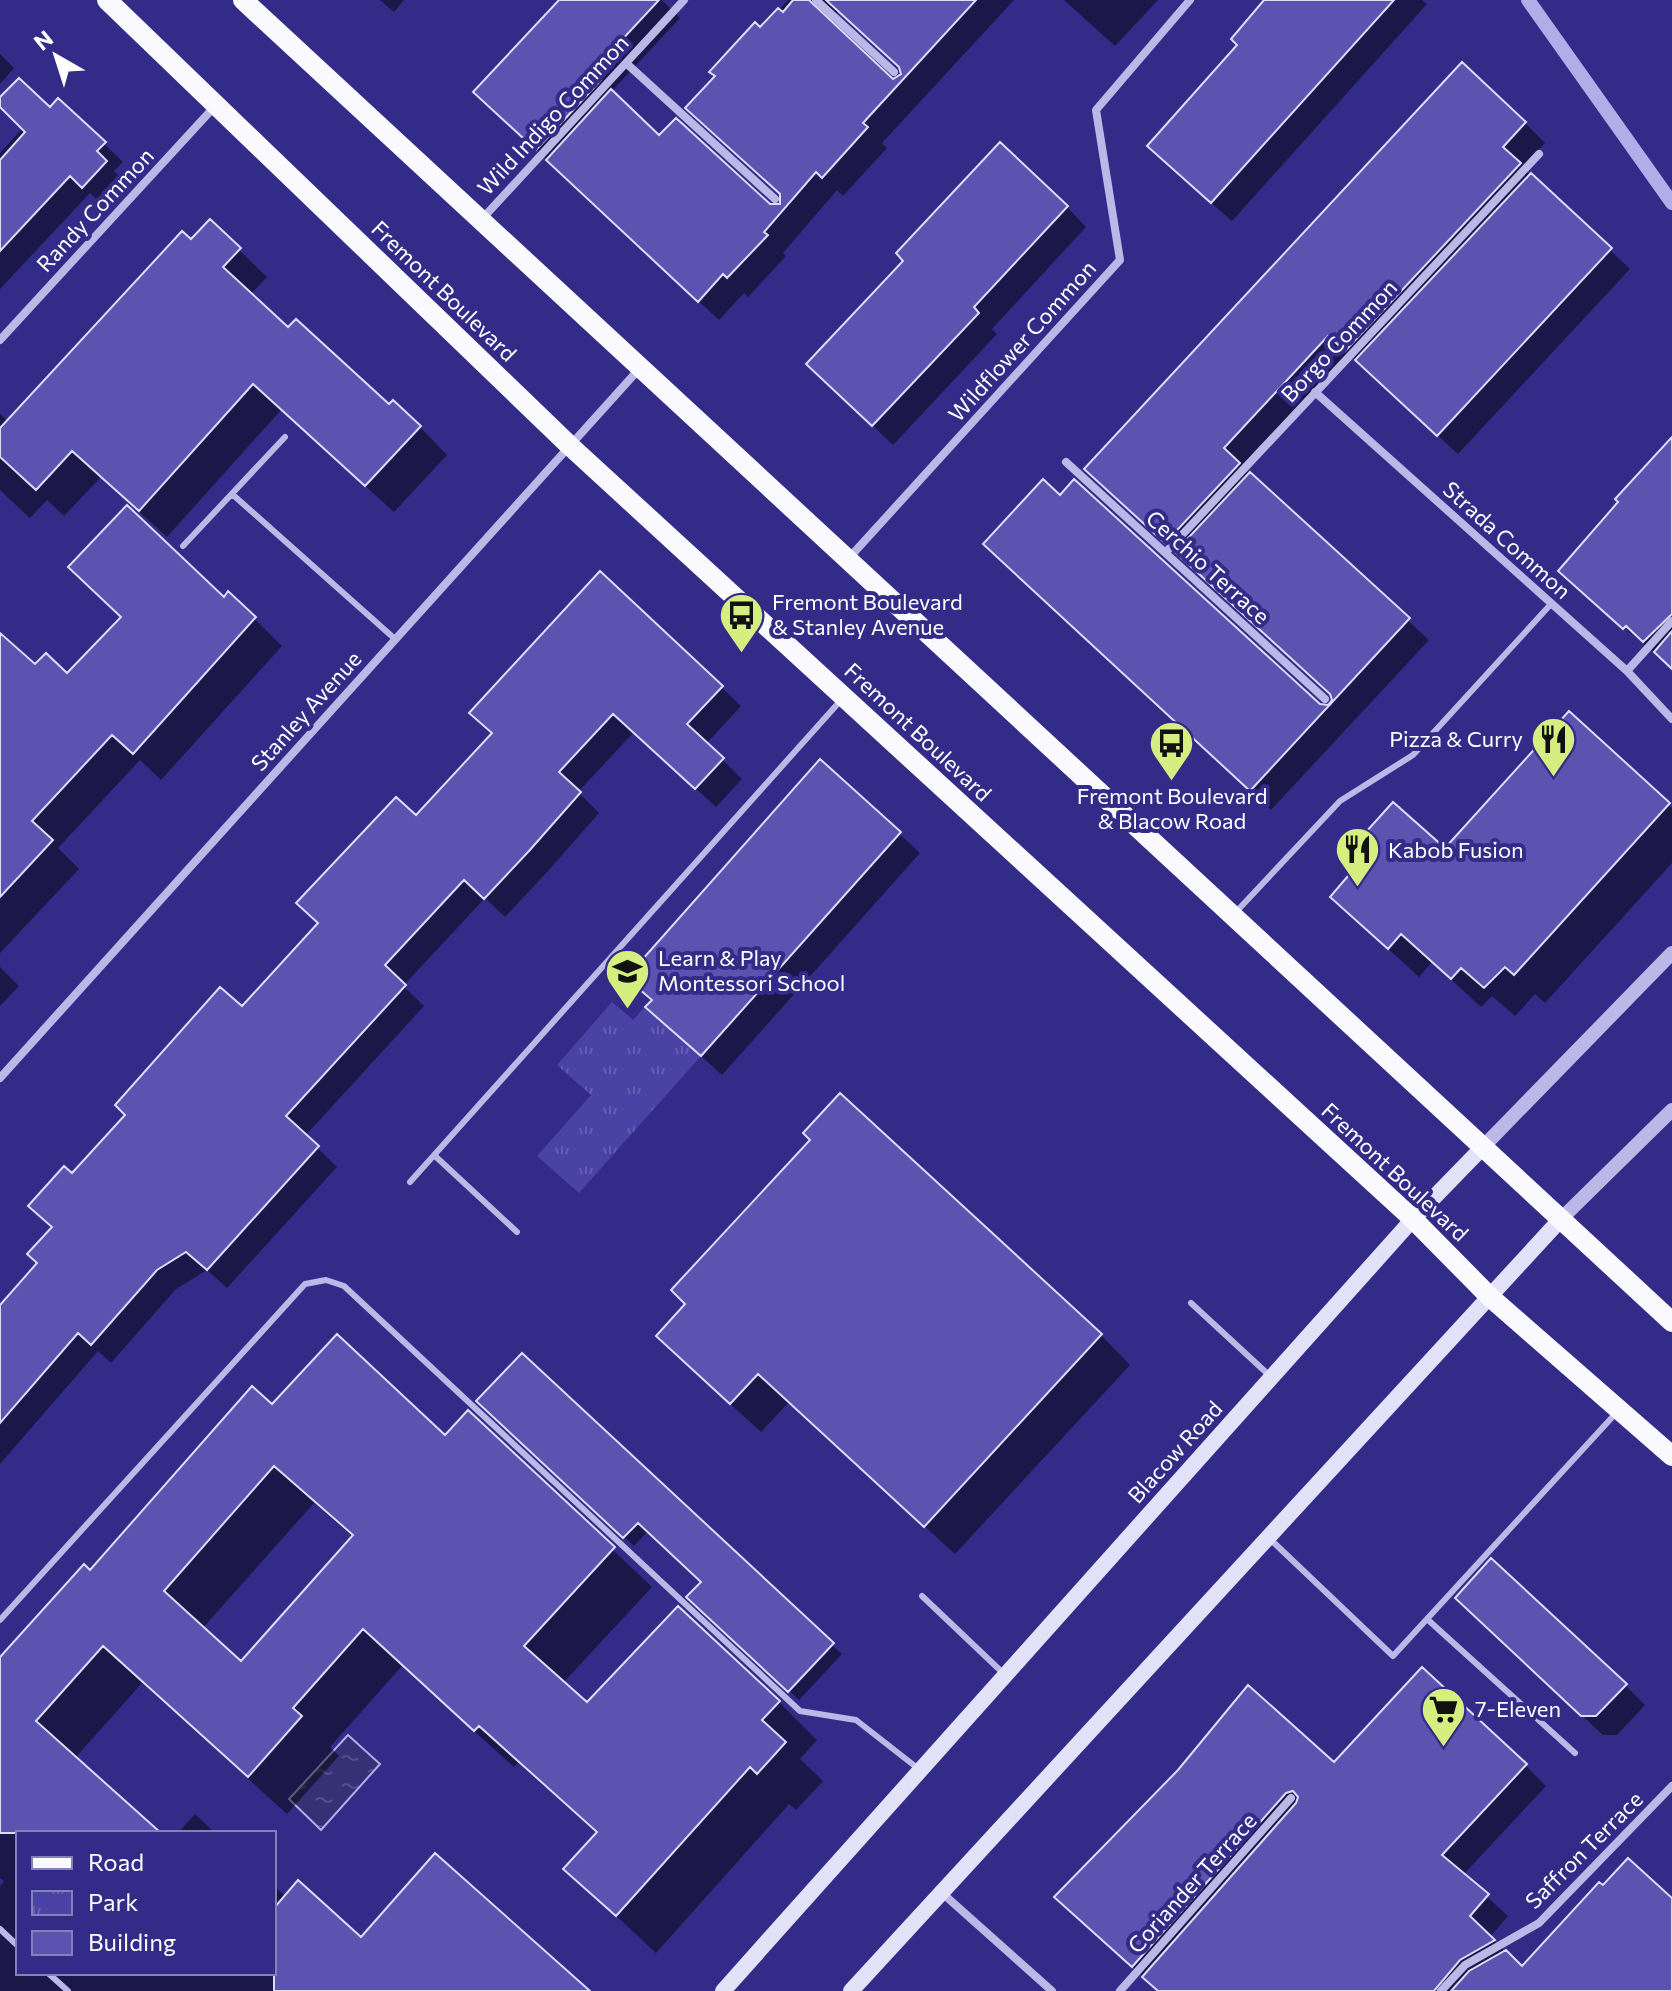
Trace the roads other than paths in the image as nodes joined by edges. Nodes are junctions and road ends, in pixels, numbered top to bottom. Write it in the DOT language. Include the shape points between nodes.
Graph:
graph roads {
  1 [pos="107,0"];
  2 [pos="243,0"];
  3 [pos="684,0"];
  4 [pos="816,0"];
  5 [pos="1190,0"];
  6 [pos="626,63"];
  7 [pos="894,72"];
  8 [pos="216,104"];
  9 [pos="1539,154"];
  10 [pos="775,199"];
  11 [pos="481,220"];
  12 [pos="0,340"];
  13 [pos="640,367"];
  14 [pos="1315,392"];
  15 [pos="285,437"];
  16 [pos="569,445"];
  17 [pos="1066,462"];
  18 [pos="232,494"];
  19 [pos="183,546"];
  20 [pos="1166,552"];
  21 [pos="848,559"];
  22 [pos="1551,604"];
  23 [pos="1672,621"];
  24 [pos="395,639"];
  25 [pos="1627,671"];
  26 [pos="844,697"];
  27 [pos="1325,699"];
  28 [pos="1672,719"];
  29 [pos="1232,916"];
  30 [pos="1672,953"];
  31 [pos="0,1078"];
  32 [pos="1672,1110"];
  33 [pos="1482,1148"];
  34 [pos="434,1155"];
  35 [pos="410,1182"];
  36 [pos="1413,1219"];
  37 [pos="1560,1220"];
  38 [pos="517,1232"];
  39 [pos="1490,1297"];
  40 [pos="1191,1303"];
  41 [pos="1672,1322"];
  42 [pos="1271,1377"];
  43 [pos="1619,1410"];
  44 [pos="1672,1456"];
  45 [pos="1268,1536"];
  46 [pos="922,1596"];
  47 [pos="1427,1619"];
  48 [pos="0,1620"];
  49 [pos="1006,1675"];
  50 [pos="1575,1753"];
  51 [pos="920,1770"];
  52 [pos="1672,1786"];
  53 [pos="1291,1798"];
  54 [pos="941,1891"];
  55 [pos="0,1929"];
  56 [pos="16,1944"];
  57 [pos="50,1975"];
  58 [pos="68,1991"];
  59 [pos="723,1991"];
  60 [pos="851,1991"];
  61 [pos="1052,1991"];
  62 [pos="1120,1991"];
  63 [pos="1441,1991"];
  1 -- 8 [label="main road, Fremont Boulevard"];
  2 -- 11 [label="main road"];
  3 -- 6 [label="street, Wild Indigo Common"];
  4 -- 7 [label="street"];
  5 -- 21 [label="street, Wildflower Common" via="1096,110 1120,260"];
  6 -- 10 [label="street"];
  6 -- 11 [label="street, Wild Indigo Common"];
  8 -- 12 [label="street, Randy Common"];
  8 -- 16 [label="main road, Fremont Boulevard"];
  9 -- 14 [label="street, Borgo Common"];
  11 -- 13 [label="main road"];
  13 -- 16 [label="street, Stanley Avenue"];
  13 -- 21 [label="main road"];
  14 -- 20 [label="street, Borgo Common"];
  14 -- 22 [label="street, Strada Common"];
  15 -- 18 [label="lane"];
  16 -- 24 [label="street, Stanley Avenue"];
  16 -- 26 [label="main road, Fremont Boulevard"];
  17 -- 20 [label="street, Cerchio Terrace"];
  18 -- 19 [label="lane"];
  18 -- 24 [label="lane"];
  20 -- 27 [label="street, Cerchio Terrace"];
  21 -- 29 [label="main road"];
  22 -- 25 [label="street, Strada Common"];
  22 -- 29 [label="lane" via="1413,755 1340,801"];
  23 -- 25 [label="street"];
  24 -- 31 [label="street, Stanley Avenue"];
  25 -- 28 [label="street, Strada Common"];
  26 -- 34 [label="lane"];
  26 -- 36 [label="main road, Fremont Boulevard"];
  29 -- 33 [label="main road"];
  30 -- 33 [label="street, Blacow Road"];
  32 -- 37 [label="street"];
  33 -- 36 [label="main road, Blacow Road"];
  33 -- 37 [label="main road"];
  34 -- 35 [label="lane"];
  34 -- 38 [label="lane"];
  36 -- 39 [label="main road, Fremont Boulevard"];
  36 -- 42 [label="main road, Blacow Road"];
  37 -- 39 [label="main road"];
  37 -- 41 [label="main road"];
  39 -- 43 [label="main road, Fremont Boulevard"];
  39 -- 45 [label="main road"];
  40 -- 42 [label="lane"];
  42 -- 49 [label="main road, Blacow Road"];
  43 -- 44 [label="main road, Fremont Boulevard"];
  43 -- 47 [label="lane"];
  45 -- 47 [label="lane" via="1393,1656"];
  45 -- 54 [label="main road"];
  46 -- 49 [label="lane"];
  47 -- 50 [label="lane"];
  48 -- 51 [label="lane" via="305,1284 326,1280 344,1286 800,1711 856,1720"];
  49 -- 51 [label="main road, Blacow Road"];
  51 -- 59 [label="main road, Blacow Road"];
  52 -- 63 [label="street, Saffron Terrace" via="1539,1923 1465,1965"];
  53 -- 62 [label="street, Coriander Terrace"];
  54 -- 60 [label="main road"];
  54 -- 61 [label="street"];
  55 -- 56 [label="lane"];
  57 -- 58 [label="lane"];
}
